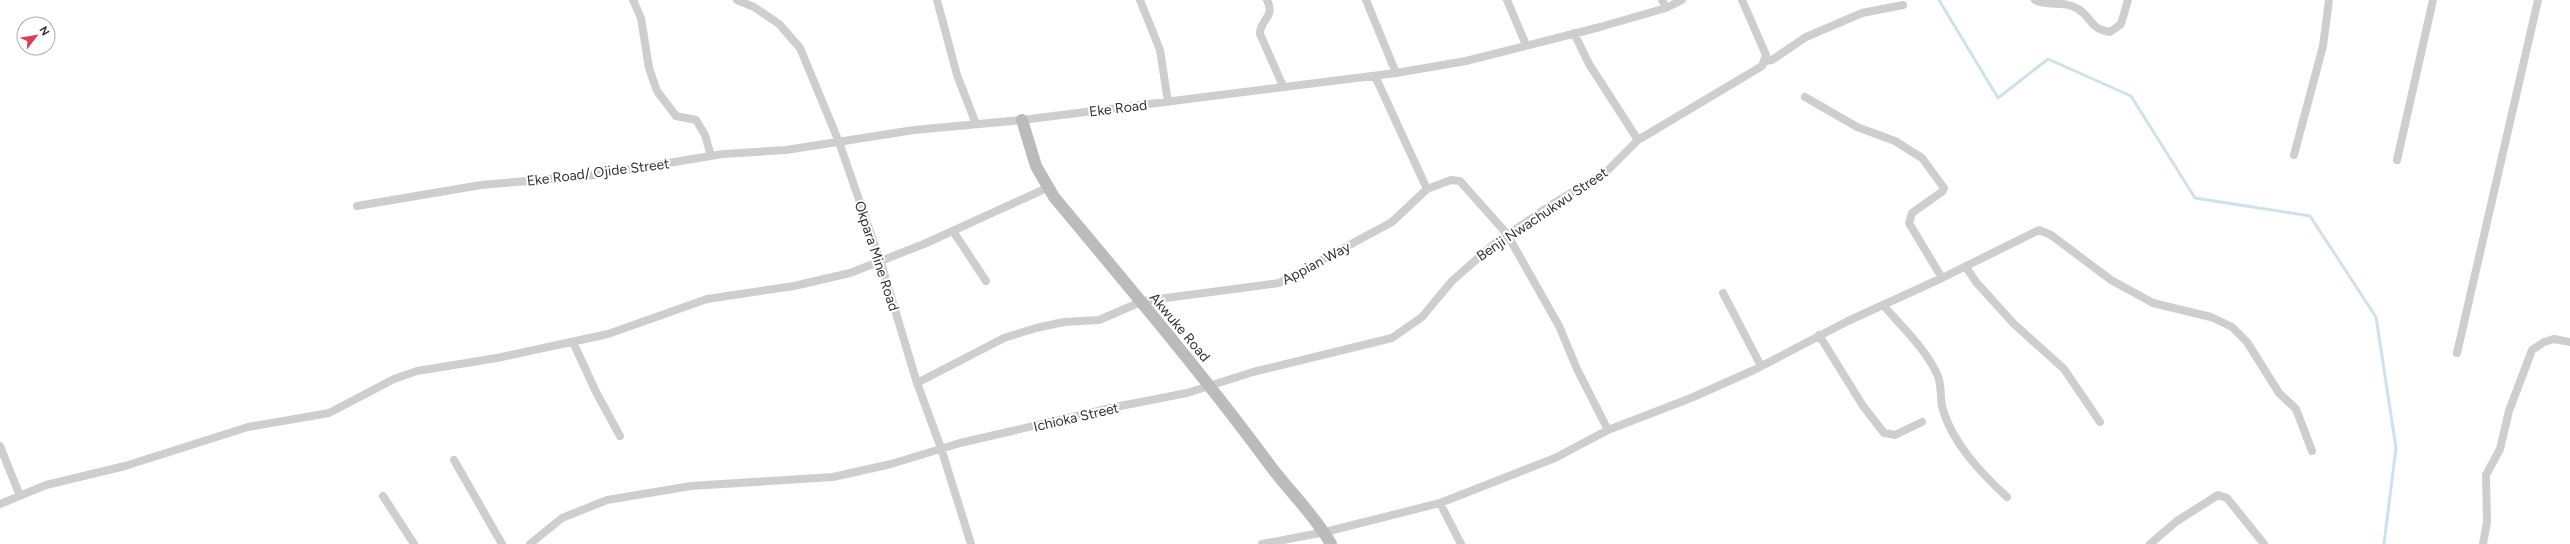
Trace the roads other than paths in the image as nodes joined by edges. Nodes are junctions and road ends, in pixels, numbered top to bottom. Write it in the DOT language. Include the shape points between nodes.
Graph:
graph roads {
  1 [pos="633,0"];
  2 [pos="737,0"];
  3 [pos="937,0"];
  4 [pos="1140,0"];
  5 [pos="1267,0"];
  6 [pos="1366,0"];
  7 [pos="1507,0"];
  8 [pos="1662,0"];
  9 [pos="1682,0"];
  10 [pos="1742,0"];
  11 [pos="2035,0"];
  12 [pos="2128,0"];
  13 [pos="2329,0"];
  14 [pos="2433,0"];
  15 [pos="2538,0"];
  16 [pos="756,3"];
  17 [pos="1903,4"];
  18 [pos="1666,8"];
  19 [pos="1574,33"];
  20 [pos="1526,45"];
  21 [pos="1766,61"];
  22 [pos="1396,73"];
  23 [pos="1375,76"];
  24 [pos="1283,86"];
  25 [pos="1805,97"];
  26 [pos="1168,102"];
  27 [pos="1022,120"];
  28 [pos="976,124"];
  29 [pos="1638,140"];
  30 [pos="839,142"];
  31 [pos="2294,155"];
  32 [pos="711,156"];
  33 [pos="2397,160"];
  34 [pos="1047,188"];
  35 [pos="1427,189"];
  36 [pos="357,206"];
  37 [pos="952,231"];
  38 [pos="1507,234"];
  39 [pos="880,260"];
  40 [pos="1966,267"];
  41 [pos="1942,278"];
  42 [pos="986,281"];
  43 [pos="1723,294"];
  44 [pos="1140,302"];
  45 [pos="1883,305"];
  46 [pos="1819,335"];
  47 [pos="573,342"];
  48 [pos="2570,342"];
  49 [pos="2457,353"];
  50 [pos="1761,366"];
  51 [pos="917,383"];
  52 [pos="1210,387"];
  53 [pos="1922,422"];
  54 [pos="2100,422"];
  55 [pos="1608,430"];
  56 [pos="620,436"];
  57 [pos="0,446"];
  58 [pos="941,448"];
  59 [pos="2312,451"];
  60 [pos="454,460"];
  61 [pos="20,496"];
  62 [pos="383,496"];
  63 [pos="2008,497"];
  64 [pos="1440,503"];
  65 [pos="0,504"];
  66 [pos="1325,532"];
  67 [pos="414,544"];
  68 [pos="502,544"];
  69 [pos="530,544"];
  70 [pos="971,544"];
  71 [pos="1262,544"];
  72 [pos="1331,544"];
  73 [pos="1460,544"];
  74 [pos="2150,544"];
  75 [pos="2264,544"];
  76 [pos="2483,544"];
  1 -- 32 [label="street" via="641,18 649,68 657,91 676,116 696,120 705,135"];
  2 -- 16 [label="street, Okpara Mine Road"];
  3 -- 28 [label="street" via="957,75"];
  4 -- 26 [label="street" via="1160,50"];
  5 -- 24 [label="street" via="1270,6 1269,17 1260,29 1260,34"];
  6 -- 22 [label="street"];
  7 -- 20 [label="street"];
  8 -- 18 [label="street"];
  9 -- 18 [label="street, Eke Road"];
  10 -- 21 [label="street" via="1765,51"];
  11 -- 12 [label="street" via="2068,4 2078,9 2097,29 2110,32 2121,24"];
  13 -- 31 [label="street" via="2323,46"];
  14 -- 33 [label="street"];
  15 -- 49 [label="street"];
  16 -- 30 [label="street, Okpara Mine Road" via="796,42"];
  17 -- 21 [label="street, Benji Nwachukwu Street" via="1862,13 1806,37 1772,60"];
  18 -- 19 [label="street, Eke Road"];
  19 -- 20 [label="street, Eke Road"];
  19 -- 29 [label="street" via="1589,64"];
  20 -- 22 [label="street, Eke Road" via="1466,61"];
  21 -- 29 [label="street, Benji Nwachukwu Street" via="1752,74"];
  22 -- 23 [label="street, Eke Road"];
  23 -- 24 [label="street, Eke Road"];
  23 -- 35 [label="street"];
  24 -- 26 [label="street, Eke Road"];
  25 -- 41 [label="street" via="1857,127 1895,141 1922,158 1934,171 1944,188 1943,191 1912,214 1909,223"];
  26 -- 27 [label="street, Eke Road"];
  27 -- 28 [label="street, Eke Road"];
  27 -- 34 [label="main road, Akwuke Road" via="1036,166"];
  28 -- 30 [label="street, Eke Road" via="914,130"];
  29 -- 38 [label="street, Benji Nwachukwu Street" via="1605,173"];
  30 -- 32 [label="street, Eke Road/ Ojide Street" via="786,150"];
  30 -- 39 [label="street, Okpara Mine Road"];
  32 -- 36 [label="street, Eke Road/ Ojide Street" via="595,175 481,185"];
  34 -- 37 [label="street"];
  34 -- 44 [label="main road, Akwuke Road"];
  35 -- 38 [label="street" via="1451,180 1460,181"];
  35 -- 44 [label="street, Appian Way" via="1392,222 1279,283"];
  37 -- 39 [label="street"];
  37 -- 42 [label="street"];
  38 -- 52 [label="street, Benji Nwachukwu Street" via="1443,290 1422,317 1396,336 1379,343 1253,372"];
  38 -- 55 [label="street" via="1555,319"];
  39 -- 47 [label="street" via="850,273 794,286 692,302 608,334"];
  39 -- 51 [label="street, Okpara Mine Road"];
  40 -- 41 [label="street"];
  40 -- 54 [label="street" via="1976,282 2014,324 2064,369"];
  40 -- 59 [label="street" via="2039,230 2051,235 2111,280 2153,303 2210,317 2232,327 2251,347 2279,393 2296,409"];
  41 -- 45 [label="street"];
  43 -- 50 [label="street"];
  44 -- 51 [label="street, Appian Way" via="1099,320 1051,324 1014,334"];
  44 -- 52 [label="main road, Akwuke Road"];
  45 -- 46 [label="street"];
  45 -- 63 [label="street" via="1915,340 1932,364 1942,386 1943,411 1962,446 1976,466"];
  46 -- 50 [label="street"];
  46 -- 53 [label="street" via="1863,406 1884,434 1895,435"];
  47 -- 56 [label="street"];
  47 -- 61 [label="street" via="417,371 394,379 329,413 248,427 132,464 46,485"];
  48 -- 76 [label="street" via="2554,339 2532,350 2509,411 2500,450 2486,475 2487,522"];
  50 -- 55 [label="street" via="1691,398"];
  51 -- 58 [label="street, Okpara Mine Road"];
  52 -- 58 [label="street, Ichioka Street"];
  52 -- 66 [label="main road, Akwuke Road"];
  55 -- 64 [label="street" via="1555,458"];
  57 -- 61 [label="street"];
  58 -- 69 [label="street, Ichioka Street" via="891,464 833,477 691,486 631,495 575,512 552,525"];
  58 -- 70 [label="street, Okpara Mine Road"];
  60 -- 68 [label="street"];
  61 -- 65 [label="street"];
  62 -- 67 [label="street"];
  64 -- 66 [label="street"];
  64 -- 73 [label="street"];
  66 -- 71 [label="street"];
  66 -- 72 [label="main road, Akwuke Road"];
  74 -- 75 [label="street" via="2177,522 2218,495 2227,498"];
}
